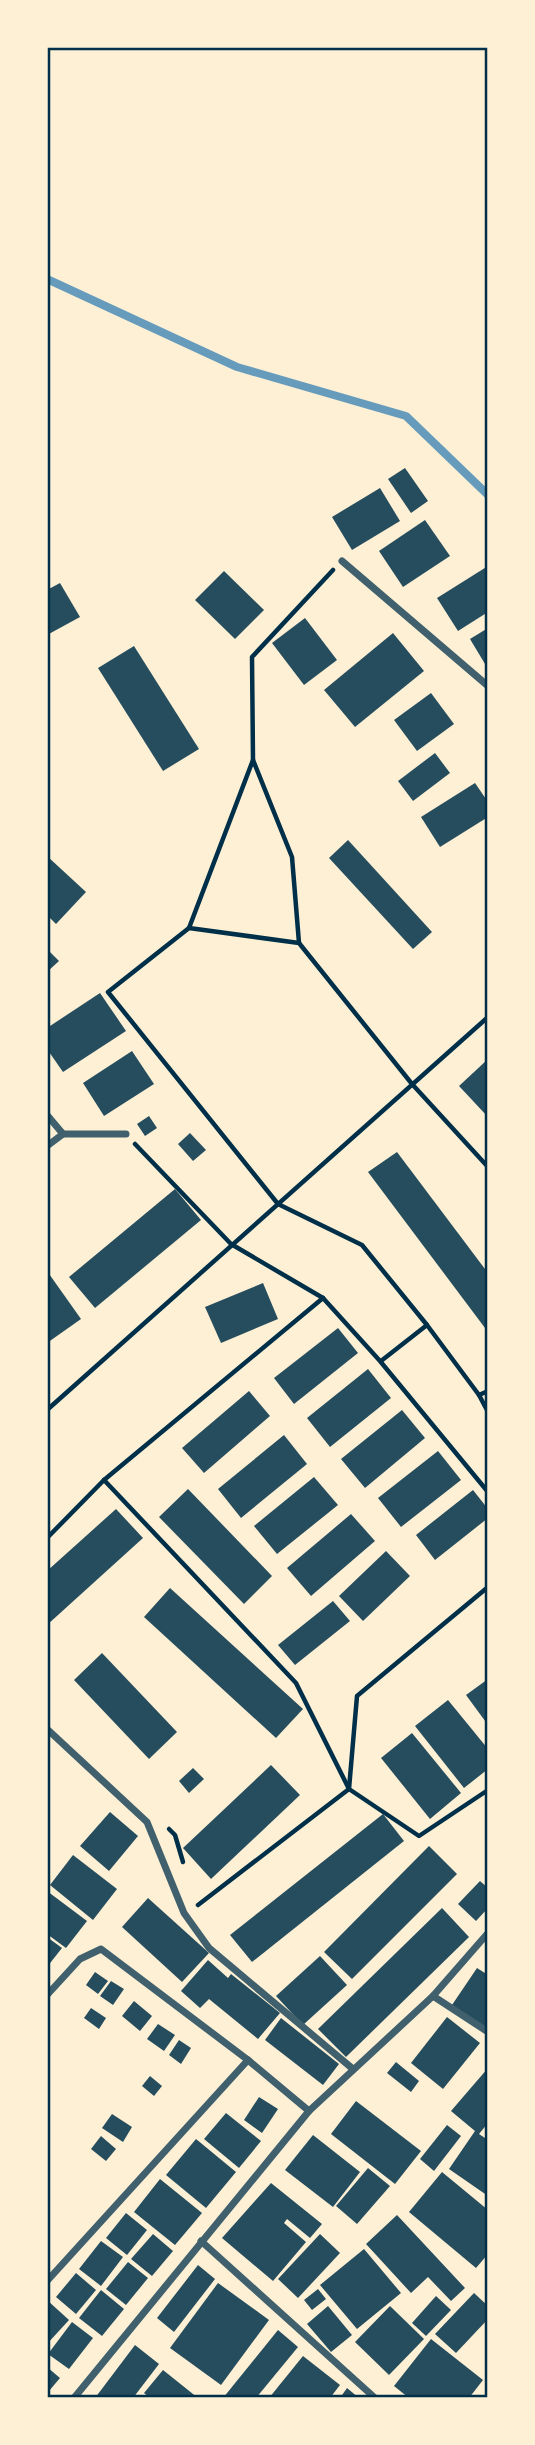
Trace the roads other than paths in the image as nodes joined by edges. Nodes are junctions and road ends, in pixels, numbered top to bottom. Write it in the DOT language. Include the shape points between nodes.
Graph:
graph roads {
  1 [pos="342,561"];
  2 [pos="488,686"];
  3 [pos="47,1115"];
  4 [pos="63,1134"];
  5 [pos="126,1135"];
  6 [pos="47,1146"];
  7 [pos="47,1729"];
  8 [pos="488,1933"];
  9 [pos="47,1995"];
  10 [pos="433,1996"];
  11 [pos="488,2032"];
  12 [pos="248,2060"];
  13 [pos="353,2069"];
  14 [pos="309,2111"];
  15 [pos="201,2241"];
  16 [pos="47,2281"];
  17 [pos="74,2398"];
  18 [pos="375,2398"];
  1 -- 2 [label="street"];
  3 -- 4 [label="street"];
  4 -- 5 [label="street"];
  4 -- 6 [label="street"];
  7 -- 13 [label="street" via="147,1822 184,1913 209,1948"];
  8 -- 10 [label="street"];
  9 -- 12 [label="street" via="80,1959 101,1949"];
  10 -- 11 [label="street"];
  10 -- 13 [label="street"];
  12 -- 14 [label="street"];
  12 -- 16 [label="street"];
  13 -- 14 [label="street"];
  14 -- 15 [label="street"];
  15 -- 17 [label="street"];
  15 -- 18 [label="street"];
}
